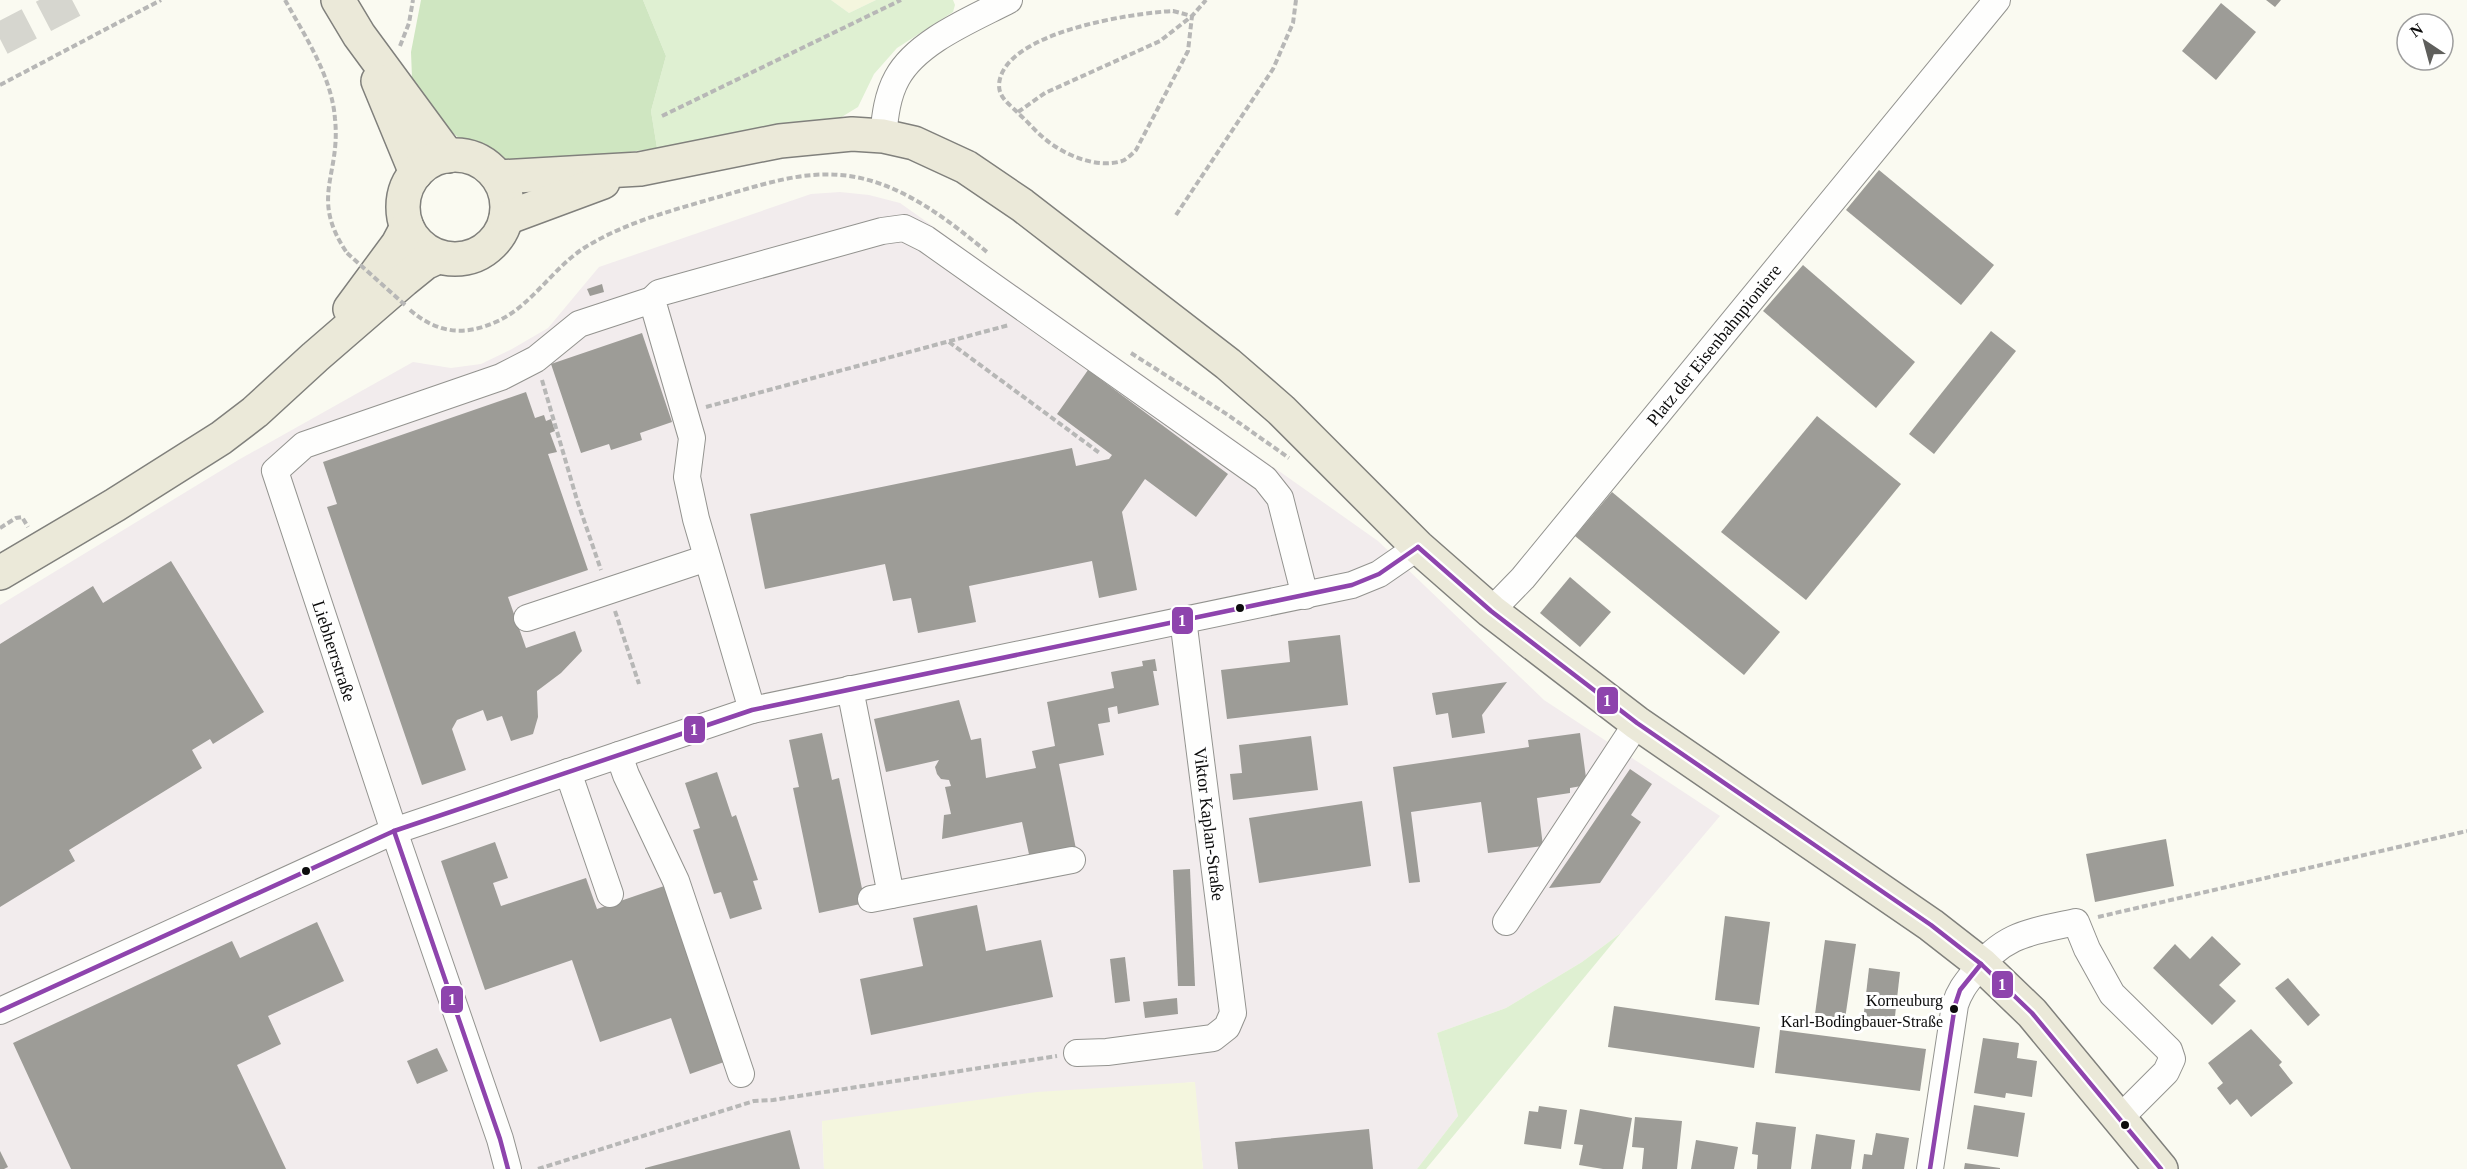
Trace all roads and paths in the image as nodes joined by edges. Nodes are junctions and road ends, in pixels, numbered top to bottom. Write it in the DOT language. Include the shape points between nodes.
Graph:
graph roads {
  1 [pos="161,0"];
  2 [pos="285,0"];
  3 [pos="338,0"];
  4 [pos="413,0"];
  5 [pos="902,0"];
  6 [pos="1010,0"];
  7 [pos="1206,0"];
  8 [pos="1296,0"];
  9 [pos="1997,0"];
  10 [pos="1192,16"];
  11 [pos="359,35"];
  12 [pos="380,64"];
  13 [pos="0,85"];
  14 [pos="1018,112"];
  15 [pos="662,116"];
  16 [pos="883,136"];
  17 [pos="448,156"];
  18 [pos="640,169"];
  19 [pos="416,173"];
  20 [pos="498,177"];
  21 [pos="1176,214"];
  22 [pos="506,218"];
  23 [pos="407,227"];
  24 [pos="992,256"];
  25 [pos="438,257"];
  26 [pos="652,300"];
  27 [pos="1036,318"];
  28 [pos="949,341"];
  29 [pos="1122,348"];
  30 [pos="315,357"];
  31 [pos="536,359"];
  32 [pos="686,413"];
  33 [pos="1101,454"];
  34 [pos="1292,461"];
  35 [pos="1418,547"];
  36 [pos="707,558"];
  37 [pos="0,573"];
  38 [pos="608,591"];
  39 [pos="1305,596"];
  40 [pos="1491,611"];
  41 [pos="527,618"];
  42 [pos="1183,619"];
  43 [pos="639,684"];
  44 [pos="850,689"];
  45 [pos="752,710"];
  46 [pos="1637,723"];
  47 [pos="619,755"];
  48 [pos="568,772"];
  49 [pos="394,831"];
  50 [pos="2467,831"];
  51 [pos="1072,860"];
  52 [pos="610,894"];
  53 [pos="1506,922"];
  54 [pos="2076,922"];
  55 [pos="1981,964"];
  56 [pos="0,1011"];
  57 [pos="1077,1053"];
  58 [pos="741,1074"];
  59 [pos="2119,1119"];
  60 [pos="508,1169"];
  61 [pos="538,1169"];
  62 [pos="1930,1169"];
  63 [pos="2161,1169"];
  1 -- 13 [label="path"];
  2 -- 24 [label="path, bridge" via="331,95 336,137 327,208 336,237 347,253 425,323 442,330 482,326 512,313 582,249 626,225 771,182 811,175 841,175 894,190 921,204"];
  3 -- 11 [label="main road"];
  4 -- 12 [label="path" via="398,51"];
  5 -- 15 [label="path"];
  6 -- 16 [label="street" via="944,36 909,61 890,96"];
  7 -- 10 [label="path"];
  8 -- 21 [label="path" via="1293,23 1273,69"];
  9 -- 40 [label="street, Platz der Eisenbahnpioniere" via="1523,578"];
  10 -- 14 [label="path" via="1160,41 1045,93"];
  10 -- 14 [label="path" via="1173,11 1093,22 1054,35 1017,54 1004,69 999,85 1002,98"];
  10 -- 14 [label="path" via="1188,51 1136,150 1123,161 1102,163 1075,157 1046,140"];
  11 -- 12 [label="main road"];
  11 -- 19 [label="main road"];
  12 -- 17 [label="main road"];
  16 -- 18 [label="main road" via="812,136"];
  16 -- 35 [label="main road" via="914,143 993,183 1167,315 1281,410"];
  17 -- 19 [label="main road" via="426,164"];
  17 -- 20 [label="main road" via="471,157"];
  18 -- 20 [label="main road"];
  18 -- 22 [label="main road"];
  19 -- 23 [label="main road" via="405,193"];
  20 -- 22 [label="main road" via="506,197"];
  22 -- 25 [label="main road" via="500,235 481,253 464,259"];
  23 -- 25 [label="main road" via="419,245"];
  23 -- 30 [label="main road"];
  25 -- 30 [label="main road" via="404,280"];
  26 -- 27 [label="street" via="659,293 716,276 904,228 927,239"];
  26 -- 31 [label="street" via="579,324"];
  26 -- 32 [label="street"];
  27 -- 28 [label="path"];
  27 -- 39 [label="street" via="1265,479 1280,498"];
  28 -- 32 [label="path"];
  28 -- 33 [label="path"];
  29 -- 34 [label="path"];
  30 -- 37 [label="main road" via="221,438"];
  31 -- 38 [label="path"];
  31 -- 49 [label="street, Liebherrstraße" via="501,377 304,445 275,471"];
  32 -- 36 [label="street" via="692,438 687,477"];
  35 -- 39 [label="street" via="1379,574"];
  35 -- 40 [label="main road"];
  36 -- 38 [label="street"];
  36 -- 45 [label="street"];
  38 -- 41 [label="street"];
  38 -- 43 [label="path"];
  39 -- 42 [label="street"];
  40 -- 46 [label="main road"];
  42 -- 44 [label="street"];
  42 -- 57 [label="street, Viktor Kaplan-Straße" via="1233,1013 1227,1026 1213,1038"];
  44 -- 45 [label="street"];
  44 -- 51 [label="street" via="881,897"];
  45 -- 47 [label="street"];
  46 -- 53 [label="street"];
  46 -- 55 [label="main road" via="1931,924"];
  47 -- 48 [label="street"];
  47 -- 58 [label="street" via="676,881"];
  48 -- 49 [label="street"];
  48 -- 52 [label="street"];
  49 -- 56 [label="street"];
  49 -- 60 [label="street, Liebherrstraße"];
  50 -- 54 [label="path"];
  54 -- 55 [label="street" via="2023,934 1998,946"];
  54 -- 59 [label="street" via="2112,994 2169,1050 2172,1059 2166,1072"];
  55 -- 59 [label="main road" via="2032,1013"];
  55 -- 62 [label="street" via="1960,990 1955,1005"];
  57 -- 61 [label="path" via="754,1101"];
  59 -- 63 [label="main road"];
}
